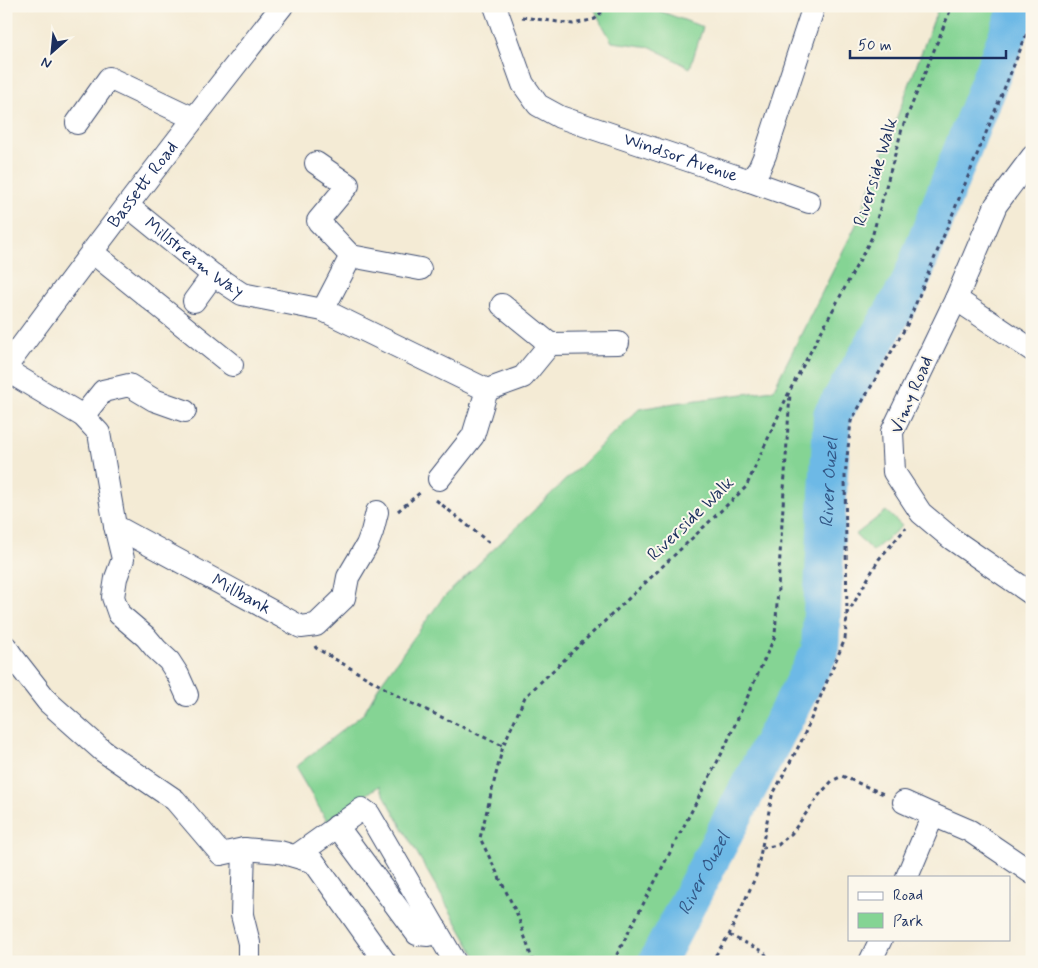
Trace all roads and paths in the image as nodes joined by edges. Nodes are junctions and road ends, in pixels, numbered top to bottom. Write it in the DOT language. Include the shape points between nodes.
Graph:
graph roads {
  1 [pos="282,6"];
  2 [pos="607,6"];
  3 [pos="814,6"];
  4 [pos="952,6"];
  5 [pos="497,10"];
  6 [pos="1032,21"];
  7 [pos="193,118"];
  8 [pos="77,123"];
  9 [pos="1032,157"];
  10 [pos="316,163"];
  11 [pos="750,181"];
  12 [pos="809,202"];
  13 [pos="128,206"];
  14 [pos="92,252"];
  15 [pos="351,256"];
  16 [pos="420,268"];
  17 [pos="213,275"];
  18 [pos="956,299"];
  19 [pos="194,302"];
  20 [pos="502,305"];
  21 [pos="323,310"];
  22 [pos="618,343"];
  23 [pos="550,344"];
  24 [pos="1032,350"];
  25 [pos="232,365"];
  26 [pos="6,366"];
  27 [pos="6,370"];
  28 [pos="487,390"];
  29 [pos="790,390"];
  30 [pos="185,411"];
  31 [pos="83,416"];
  32 [pos="431,488"];
  33 [pos="921,513"];
  34 [pos="375,522"];
  35 [pos="115,526"];
  36 [pos="492,546"];
  37 [pos="1032,594"];
  38 [pos="847,615"];
  39 [pos="301,627"];
  40 [pos="6,647"];
  41 [pos="187,695"];
  42 [pos="503,746"];
  43 [pos="904,802"];
  44 [pos="933,815"];
  45 [pos="338,826"];
  46 [pos="762,848"];
  47 [pos="244,849"];
  48 [pos="296,856"];
  49 [pos="1032,873"];
  50 [pos="907,876"];
  51 [pos="437,930"];
  52 [pos="730,935"];
  53 [pos="880,940"];
  54 [pos="249,962"];
  55 [pos="385,962"];
  56 [pos="455,962"];
  57 [pos="532,962"];
  58 [pos="613,962"];
  59 [pos="711,962"];
  60 [pos="770,962"];
  61 [pos="870,962"];
  1 -- 7 [label="street, Bassett Road"];
  2 -- 5 [label="path" via="596,19 573,24"];
  3 -- 11 [label="street, Windsor Avenue" via="759,169"];
  4 -- 29 [label="path, Riverside Walk" via="902,129 872,237"];
  5 -- 11 [label="street, Windsor Avenue" via="523,84 538,105 560,117"];
  6 -- 38 [label="path" via="907,325 850,420 845,476"];
  7 -- 8 [label="street" via="110,78"];
  7 -- 13 [label="street, Bassett Road"];
  9 -- 18 [label="street, Vimy Road" via="996,205"];
  10 -- 15 [label="street" via="348,185 318,221"];
  11 -- 12 [label="street"];
  13 -- 14 [label="street, Bassett Road"];
  13 -- 17 [label="street, Millstream Way"];
  14 -- 25 [label="street"];
  14 -- 26 [label="street, Bassett Road"];
  15 -- 16 [label="street"];
  15 -- 21 [label="street"];
  17 -- 19 [label="street"];
  17 -- 21 [label="street, Millstream Way" via="242,294"];
  18 -- 24 [label="street"];
  18 -- 33 [label="street, Vimy Road" via="892,432 894,472"];
  20 -- 23 [label="street"];
  21 -- 28 [label="street, Millstream Way"];
  22 -- 23 [label="street"];
  23 -- 28 [label="street" via="523,377"];
  27 -- 31 [label="street"];
  28 -- 32 [label="street" via="473,436"];
  29 -- 42 [label="path, Riverside Walk" via="746,486 525,697"];
  29 -- 58 [label="path" via="775,636 724,749"];
  30 -- 31 [label="street" via="154,400 129,385 103,391"];
  31 -- 35 [label="street" via="99,433"];
  32 -- 34 [label="path"];
  32 -- 36 [label="path"];
  33 -- 37 [label="street, Vimy Road" via="952,539"];
  33 -- 38 [label="path" via="879,559"];
  34 -- 39 [label="street" via="367,545 348,577 344,598 316,625"];
  35 -- 39 [label="street, Millbank"];
  35 -- 41 [label="street" via="123,559 113,597 119,614 169,661"];
  38 -- 46 [label="path" via="845,639 802,740 772,796"];
  39 -- 42 [label="path" via="316,648 324,653 403,699"];
  40 -- 47 [label="street" via="48,702 103,751 174,800 221,854"];
  42 -- 57 [label="path, Riverside Walk" via="480,838 518,916"];
  43 -- 44 [label="street"];
  43 -- 46 [label="path" via="842,776 820,794 792,833 778,845"];
  44 -- 49 [label="street" via="970,831"];
  44 -- 50 [label="street"];
  45 -- 48 [label="street"];
  45 -- 51 [label="street" via="417,934 428,936"];
  45 -- 51 [label="street" via="362,809 369,814"];
  46 -- 52 [label="path" via="756,876"];
  47 -- 48 [label="street"];
  47 -- 54 [label="street" via="242,916 249,943"];
  48 -- 55 [label="street" via="314,862"];
  51 -- 56 [label="street"];
  52 -- 59 [label="path"];
  52 -- 60 [label="path" via="764,952"];
  53 -- 61 [label="street"];
}
